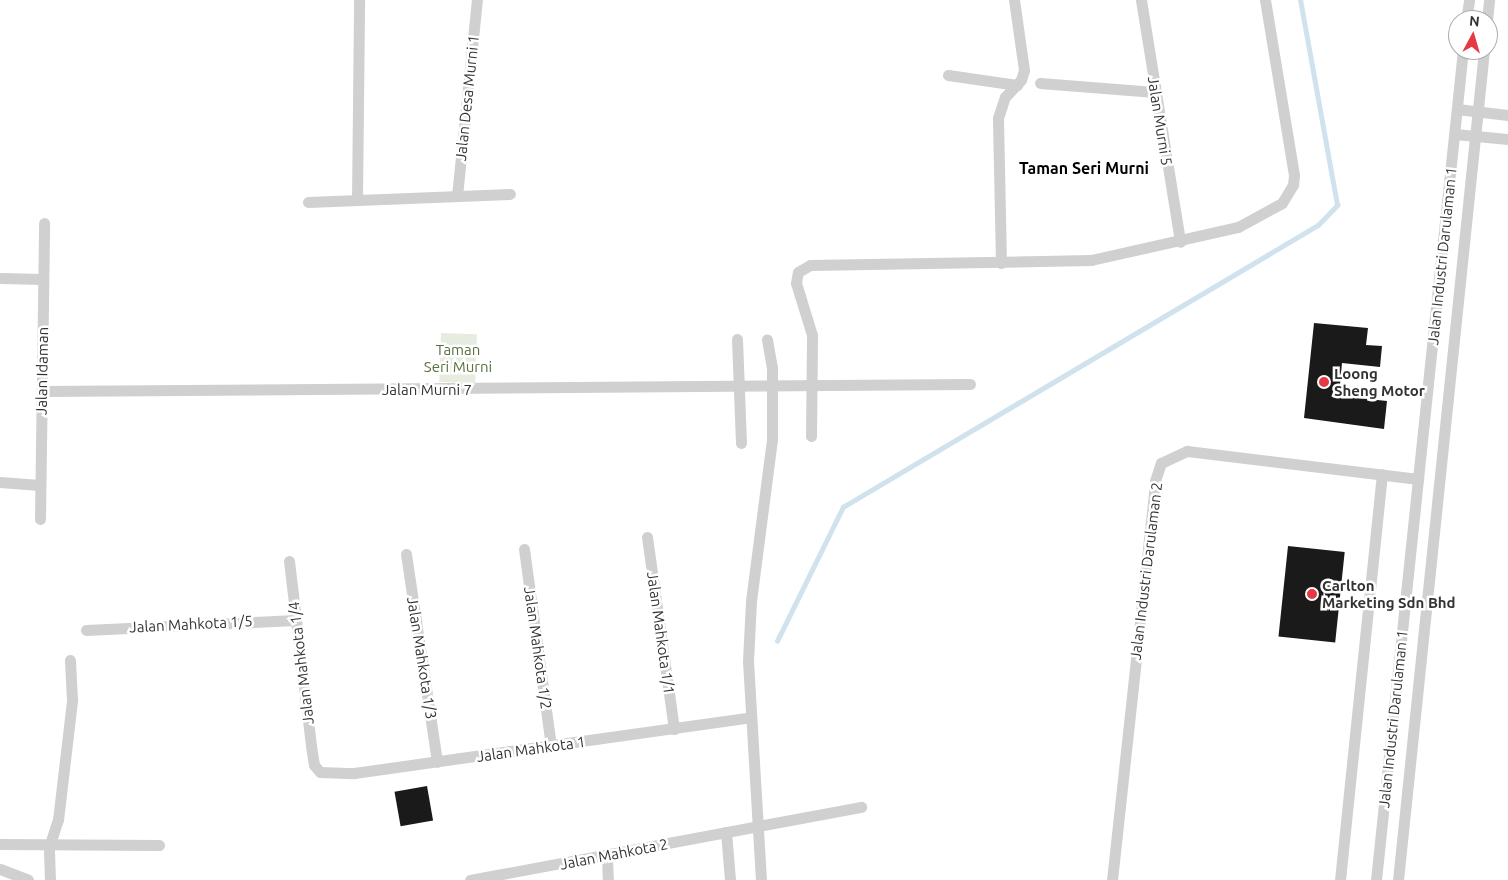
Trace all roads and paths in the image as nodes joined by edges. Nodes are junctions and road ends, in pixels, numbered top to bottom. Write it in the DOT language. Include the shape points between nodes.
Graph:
graph roads {
  1 [pos="359,0"];
  2 [pos="477,0"];
  3 [pos="1014,0"];
  4 [pos="1141,0"];
  5 [pos="1265,0"];
  6 [pos="1462,60"];
  7 [pos="1483,60"];
  8 [pos="948,76"];
  9 [pos="1040,83"];
  10 [pos="1017,85"];
  11 [pos="1155,92"];
  12 [pos="1457,109"];
  13 [pos="1477,111"];
  14 [pos="1508,115"];
  15 [pos="1455,134"];
  16 [pos="1475,136"];
  17 [pos="1508,139"];
  18 [pos="510,194"];
  19 [pos="457,196"];
  20 [pos="357,200"];
  21 [pos="308,202"];
  22 [pos="44,223"];
  23 [pos="1180,242"];
  24 [pos="1001,263"];
  25 [pos="0,278"];
  26 [pos="44,279"];
  27 [pos="737,338"];
  28 [pos="767,339"];
  29 [pos="970,384"];
  30 [pos="741,386"];
  31 [pos="773,386"];
  32 [pos="812,386"];
  33 [pos="42,391"];
  34 [pos="811,436"];
  35 [pos="741,443"];
  36 [pos="1382,474"];
  37 [pos="1418,479"];
  38 [pos="0,482"];
  39 [pos="40,485"];
  40 [pos="40,519"];
  41 [pos="647,537"];
  42 [pos="524,549"];
  43 [pos="406,554"];
  44 [pos="289,561"];
  45 [pos="296,620"];
  46 [pos="86,630"];
  47 [pos="70,660"];
  48 [pos="750,717"];
  49 [pos="674,728"];
  50 [pos="551,747"];
  51 [pos="437,762"];
  52 [pos="314,765"];
  53 [pos="861,807"];
  54 [pos="758,825"];
  55 [pos="726,832"];
  56 [pos="0,844"];
  57 [pos="158,845"];
  58 [pos="49,847"];
  59 [pos="607,856"];
  60 [pos="0,869"];
  61 [pos="28,880"];
  62 [pos="50,880"];
  63 [pos="470,880"];
  64 [pos="608,880"];
  65 [pos="730,880"];
  66 [pos="761,880"];
  67 [pos="1112,880"];
  68 [pos="1340,880"];
  69 [pos="1376,880"];
  70 [pos="1398,880"];
  1 -- 20 [label="street"];
  2 -- 19 [label="street, Jalan Desa Murni 1"];
  3 -- 10 [label="street" via="1024,70"];
  4 -- 11 [label="street, Jalan Murni 5"];
  5 -- 23 [label="street" via="1293,185 1282,203 1238,227"];
  6 -- 12 [label="street, Jalan Industri Darulaman 1"];
  7 -- 13 [label="street, Jalan Industri Darulaman 1"];
  8 -- 10 [label="street"];
  9 -- 11 [label="street"];
  10 -- 24 [label="street" via="1005,97 998,118"];
  11 -- 23 [label="street, Jalan Murni 5"];
  12 -- 13 [label="street"];
  12 -- 15 [label="street, Jalan Industri Darulaman 1"];
  13 -- 14 [label="street"];
  13 -- 16 [label="street, Jalan Industri Darulaman 1"];
  15 -- 16 [label="street"];
  15 -- 37 [label="street, Jalan Industri Darulaman 1"];
  16 -- 17 [label="street"];
  16 -- 70 [label="street, Jalan Industri Darulaman 1"];
  18 -- 19 [label="street"];
  19 -- 20 [label="street"];
  20 -- 21 [label="street"];
  22 -- 26 [label="street, Jalan Idaman"];
  23 -- 24 [label="street" via="1091,260"];
  24 -- 32 [label="street" via="827,263 798,272 798,293 811,324"];
  25 -- 26 [label="street"];
  26 -- 33 [label="street, Jalan Idaman"];
  27 -- 30 [label="street"];
  28 -- 31 [label="street"];
  29 -- 32 [label="street, Jalan Murni 7"];
  30 -- 31 [label="street, Jalan Murni 7"];
  30 -- 33 [label="street, Jalan Murni 7"];
  30 -- 35 [label="street"];
  31 -- 32 [label="street, Jalan Murni 7"];
  31 -- 48 [label="street" via="772,439 750,601"];
  32 -- 34 [label="street"];
  33 -- 39 [label="street, Jalan Idaman"];
  36 -- 37 [label="street, Jalan Industri Darulaman 2"];
  36 -- 67 [label="street, Jalan Industri Darulaman 2" via="1188,451 1162,463 1155,481"];
  36 -- 68 [label="street"];
  37 -- 69 [label="street, Jalan Industri Darulaman 1"];
  38 -- 39 [label="street"];
  39 -- 40 [label="street, Jalan Idaman"];
  41 -- 49 [label="street, Jalan Mahkota 1/1"];
  42 -- 50 [label="street, Jalan Mahkota 1/2"];
  43 -- 51 [label="street, Jalan Mahkota 1/3"];
  44 -- 45 [label="street, Jalan Mahkota 1/4"];
  45 -- 46 [label="street, Jalan Mahkota 1/5"];
  45 -- 52 [label="street, Jalan Mahkota 1/4"];
  47 -- 58 [label="street" via="72,700 58,820"];
  48 -- 49 [label="street, Jalan Mahkota 1"];
  48 -- 54 [label="street"];
  49 -- 50 [label="street, Jalan Mahkota 1"];
  50 -- 51 [label="street, Jalan Mahkota 1"];
  51 -- 52 [label="street, Jalan Mahkota 1" via="332,775"];
  53 -- 54 [label="street, Jalan Mahkota 2"];
  54 -- 55 [label="street, Jalan Mahkota 2"];
  54 -- 66 [label="street"];
  55 -- 59 [label="street, Jalan Mahkota 2"];
  55 -- 65 [label="street"];
  56 -- 58 [label="street"];
  57 -- 58 [label="street"];
  58 -- 62 [label="street"];
  59 -- 63 [label="street, Jalan Mahkota 2"];
  59 -- 64 [label="street"];
  60 -- 61 [label="street"];
}
